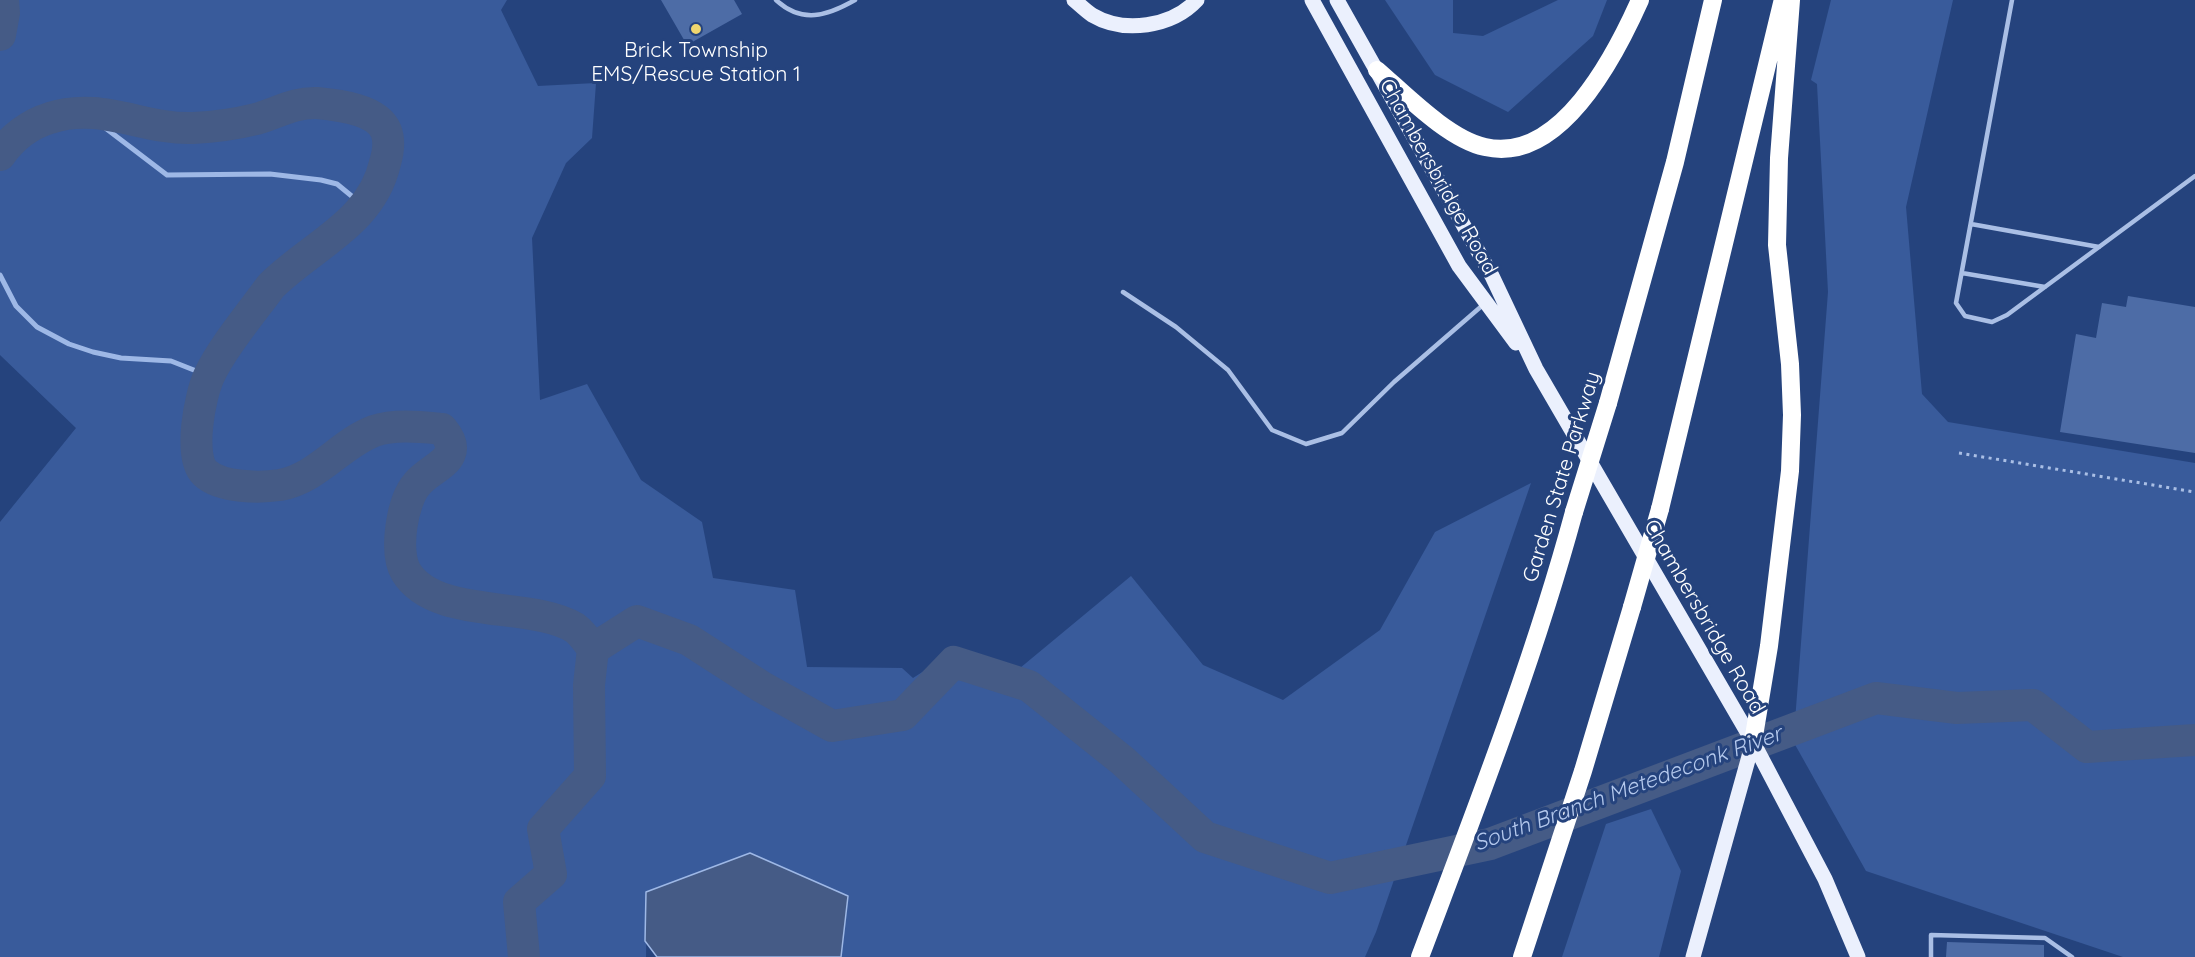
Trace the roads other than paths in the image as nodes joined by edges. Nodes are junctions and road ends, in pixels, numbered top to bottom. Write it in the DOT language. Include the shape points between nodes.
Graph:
graph roads {
  1 [pos="776,0"];
  2 [pos="855,0"];
  3 [pos="1074,0"];
  4 [pos="1197,0"];
  5 [pos="1312,0"];
  6 [pos="1337,0"];
  7 [pos="1640,0"];
  8 [pos="1713,0"];
  9 [pos="1783,0"];
  10 [pos="1791,0"];
  11 [pos="2012,0"];
  12 [pos="1377,70"];
  13 [pos="2195,176"];
  14 [pos="1971,224"];
  15 [pos="2099,247"];
  16 [pos="1962,273"];
  17 [pos="2045,287"];
  18 [pos="1123,292"];
  19 [pos="1486,302"];
  20 [pos="1536,369"];
  21 [pos="1753,742"];
  22 [pos="1853,953"];
  23 [pos="1420,957"];
  24 [pos="1522,957"];
  25 [pos="1693,957"];
  26 [pos="1931,957"];
  27 [pos="2072,957"];
  1 -- 2 [label="lane" via="787,10 811,17 833,13"];
  3 -- 4 [label="main road" via="1093,15 1138,26 1180,15"];
  5 -- 19 [label="main road, Chambersbridge Road" via="1459,266"];
  6 -- 12 [label="main road, Chambersbridge Road"];
  7 -- 12 [label="highway" via="1621,42 1581,101 1552,129 1520,148 1484,147 1445,128"];
  8 -- 23 [label="highway, Garden State Parkway, bridge" via="1676,162 1556,580"];
  9 -- 24 [label="highway, bridge" via="1660,508 1583,771"];
  10 -- 21 [label="highway" via="1777,245 1790,364 1790,471 1784,539"];
  11 -- 14 [label="lane"];
  12 -- 20 [label="main road, Chambersbridge Road" via="1492,276"];
  13 -- 15 [label="lane"];
  14 -- 15 [label="lane"];
  14 -- 16 [label="lane"];
  15 -- 17 [label="lane"];
  16 -- 17 [label="lane"];
  16 -- 17 [label="lane" via="1956,303 1965,316 1992,322"];
  18 -- 19 [label="lane" via="1176,327 1228,370 1272,430 1306,444 1342,433"];
  19 -- 20 [label="main road, Chambersbridge Road"];
  20 -- 21 [label="main road, Chambersbridge Road"];
  21 -- 22 [label="main road, Chambersbridge Road" via="1825,879"];
  21 -- 25 [label="main road"];
  26 -- 27 [label="lane" via="1931,935 2046,938"];
}
